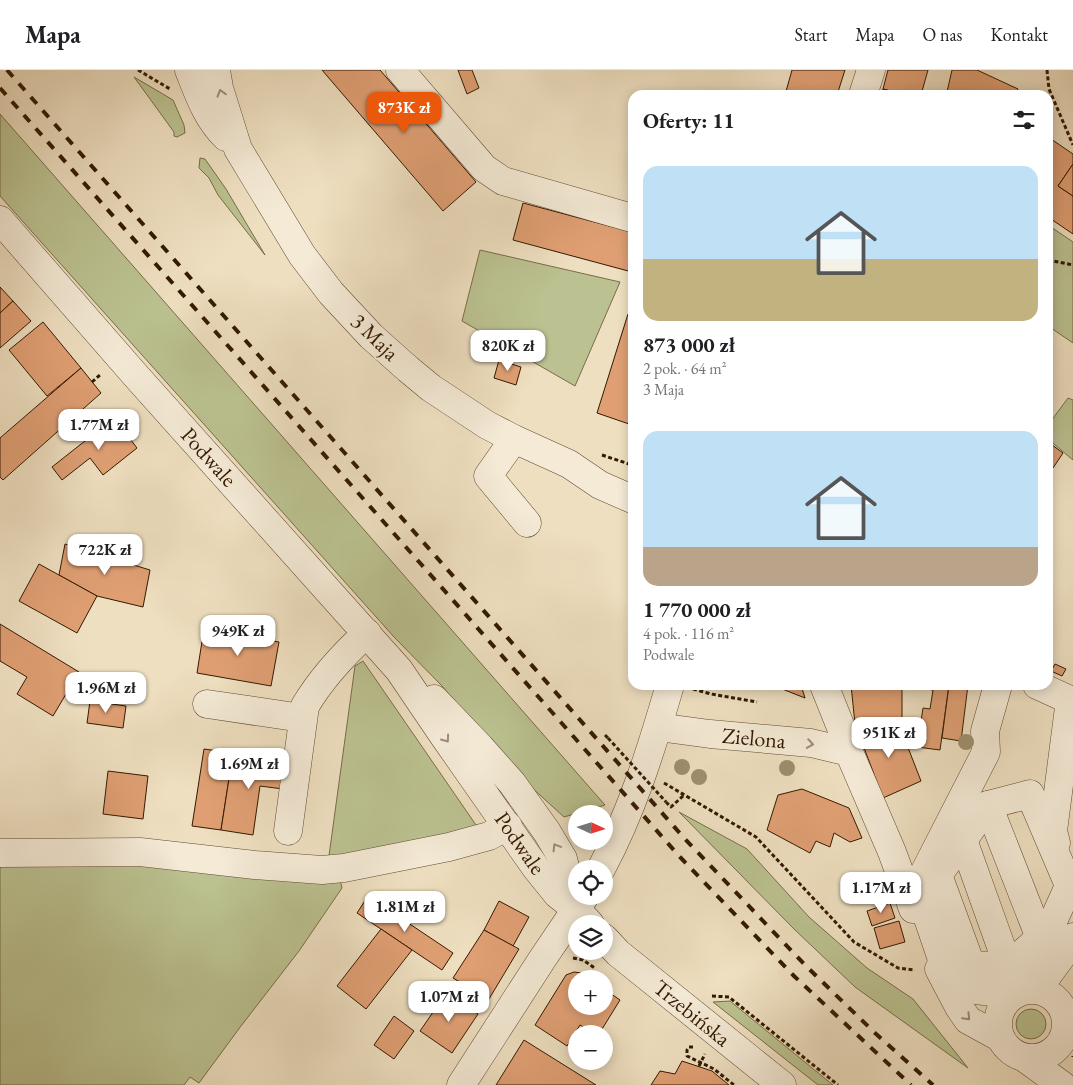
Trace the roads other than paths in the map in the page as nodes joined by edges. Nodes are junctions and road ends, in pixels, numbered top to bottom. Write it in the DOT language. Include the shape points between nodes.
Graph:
graph roads {
  1 [pos="189,70"];
  2 [pos="216,70"];
  3 [pos="400,70"];
  4 [pos="871,70"];
  5 [pos="865,90"];
  6 [pos="238,149"];
  7 [pos="628,217"];
  8 [pos="0,220"];
  9 [pos="514,439"];
  10 [pos="569,464"];
  11 [pos="628,477"];
  12 [pos="628,497"];
  13 [pos="527,523"];
  14 [pos="367,633"];
  15 [pos="399,670"];
  16 [pos="678,690"];
  17 [pos="826,690"];
  18 [pos="997,690"];
  19 [pos="1048,690"];
  20 [pos="207,704"];
  21 [pos="302,718"];
  22 [pos="658,727"];
  23 [pos="850,752"];
  24 [pos="988,805"];
  25 [pos="508,826"];
  26 [pos="288,831"];
  27 [pos="1073,852"];
  28 [pos="0,853"];
  29 [pos="606,860"];
  30 [pos="1071,882"];
  31 [pos="584,910"];
  32 [pos="1040,938"];
  33 [pos="1070,943"];
  34 [pos="613,948"];
  35 [pos="947,985"];
  36 [pos="1014,988"];
  37 [pos="1063,1009"];
  38 [pos="999,1037"];
  39 [pos="1069,1052"];
  40 [pos="1026,1059"];
  41 [pos="461,1085"];
  42 [pos="782,1085"];
  43 [pos="1062,1085"];
  44 [pos="1070,1085"];
  1 -- 6 [label="street, 3 Maja" via="215,126"];
  6 -- 2 [label="street, 3 Maja, one-way"];
  3 -- 7 [label="street" via="493,175 509,183"];
  4 -- 5 [label="street"];
  6 -- 9 [label="street, 3 Maja" via="302,255 371,336 439,394"];
  8 -- 14 [label="street, Podwale"];
  9 -- 10 [label="street, 3 Maja"];
  9 -- 13 [label="street" via="488,476"];
  10 -- 11 [label="street, 3 Maja"];
  10 -- 12 [label="street, 3 Maja" via="600,485"];
  14 -- 15 [label="street, Podwale"];
  14 -- 21 [label="street" via="315,689 304,706"];
  15 -- 25 [label="street, Podwale, one-way"];
  31 -- 15 [label="street, Podwale, one-way" via="563,859 512,783 437,702"];
  16 -- 22 [label="street"];
  17 -- 23 [label="street"];
  18 -- 36 [label="street" via="985,731 986,752 920,881 916,883 948,977 975,990 997,993"];
  19 -- 27 [label="street" via="1070,700 1053,831 1057,846"];
  20 -- 21 [label="street"];
  21 -- 26 [label="street"];
  22 -- 23 [label="street, Zielona, one-way" via="811,743"];
  22 -- 29 [label="street" via="618,836"];
  23 -- 35 [label="street" via="892,852 924,942"];
  24 -- 30 [label="street" via="1030,794"];
  24 -- 32 [label="street"];
  24 -- 36 [label="street" via="938,875 971,965"];
  25 -- 28 [label="street" via="489,836 449,847 322,870 140,852"];
  25 -- 31 [label="street, Podwale" via="557,894"];
  30 -- 32 [label="street"];
  30 -- 36 [label="street" via="1045,939"];
  31 -- 41 [label="street"];
  32 -- 36 [label="street"];
  33 -- 36 [label="street"];
  33 -- 37 [label="street"];
  34 -- 42 [label="street, Trzebińska"];
  35 -- 36 [label="street"];
  35 -- 38 [label="street, one-way" via="968,1020"];
  36 -- 37 [label="street" via="1048,994"];
  36 -- 38 [label="street" via="999,1013"];
  37 -- 39 [label="street"];
  38 -- 40 [label="street" via="1015,1055"];
  39 -- 40 [label="street"];
  39 -- 44 [label="street" via="1062,1066"];
  40 -- 43 [label="street"];
}
